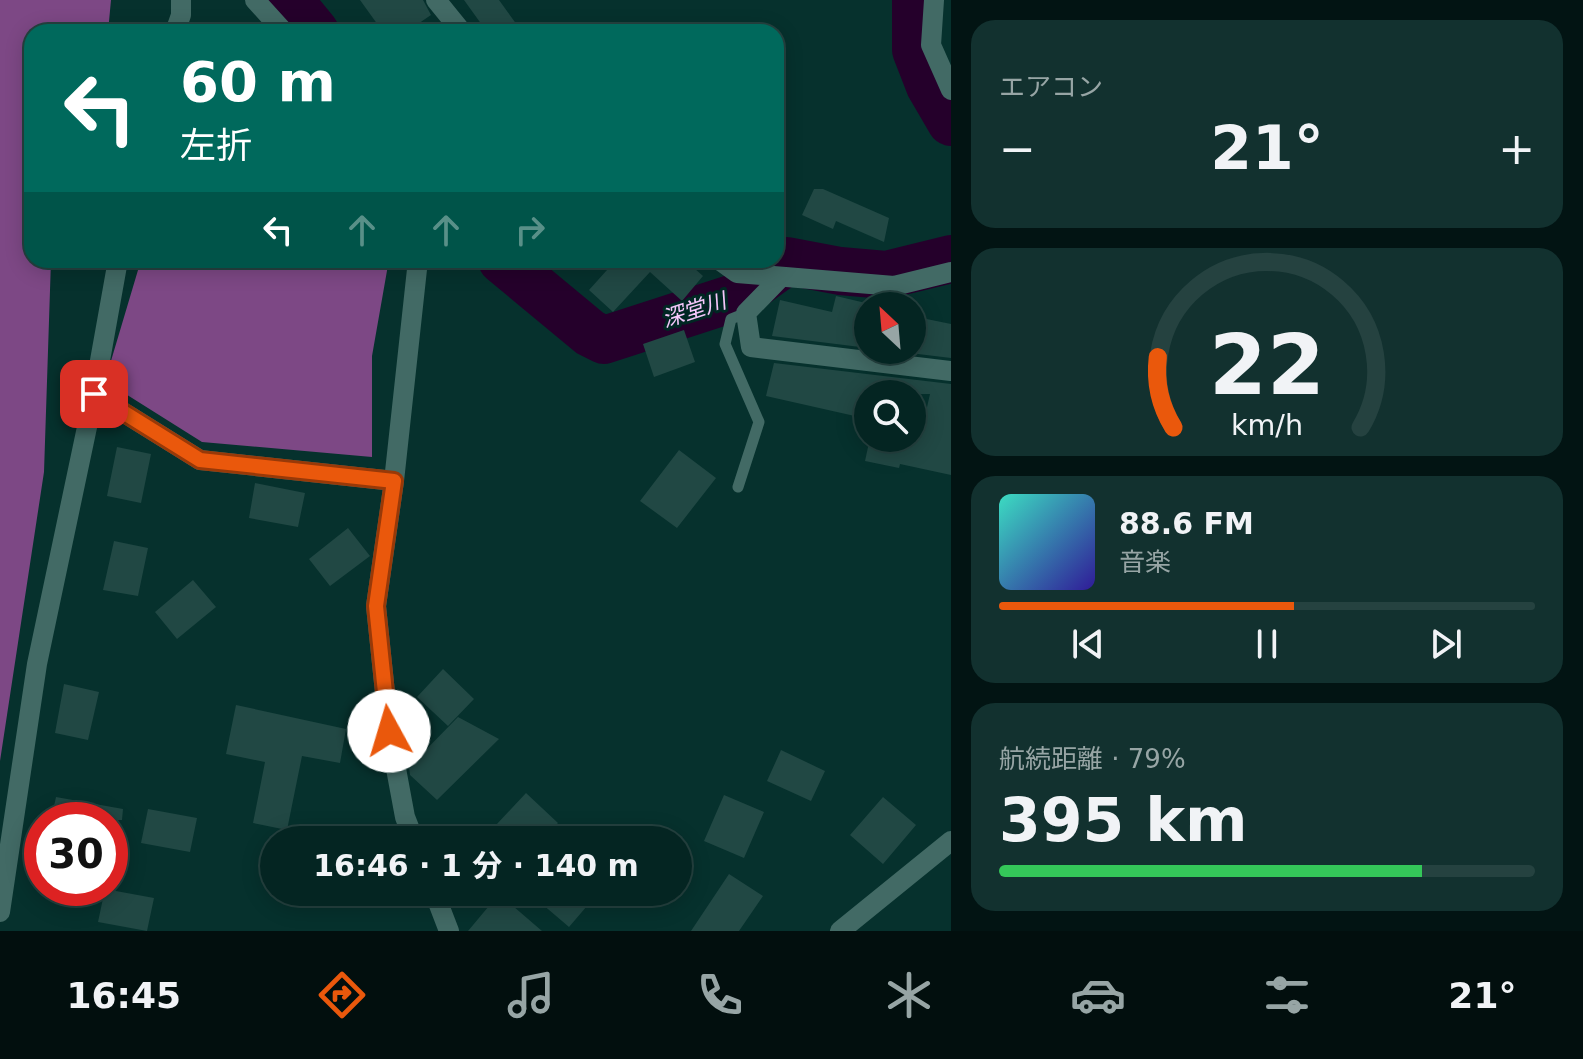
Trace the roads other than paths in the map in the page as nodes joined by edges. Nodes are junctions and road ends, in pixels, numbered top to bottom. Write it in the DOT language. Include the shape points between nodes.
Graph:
graph roads {
  1 [pos="181,0"];
  2 [pos="255,0"];
  3 [pos="436,0"];
  4 [pos="934,0"];
  5 [pos="178,24"];
  6 [pos="277,24"];
  7 [pos="456,24"];
  8 [pos="951,90"];
  9 [pos="117,268"];
  10 [pos="417,268"];
  11 [pos="730,268"];
  12 [pos="951,272"];
  13 [pos="781,277"];
  14 [pos="746,313"];
  15 [pos="951,371"];
  16 [pos="94,394"];
  17 [pos="394,481"];
  18 [pos="738,487"];
  19 [pos="409,826"];
  20 [pos="951,841"];
  21 [pos="439,906"];
  22 [pos="0,912"];
  23 [pos="449,931"];
  24 [pos="840,931"];
  1 -- 5 [label="street"];
  2 -- 6 [label="street"];
  3 -- 7 [label="street"];
  4 -- 8 [label="street" via="931,45"];
  9 -- 16 [label="street"];
  10 -- 17 [label="street"];
  11 -- 13 [label="street"];
  12 -- 13 [label="street" via="894,286"];
  13 -- 14 [label="street"];
  14 -- 15 [label="street" via="751,347"];
  14 -- 18 [label="lane" via="731,319 725,344 759,422"];
  16 -- 17 [label="street" via="200,460"];
  16 -- 22 [label="street" via="37,664"];
  17 -- 19 [label="street" via="376,606 389,731"];
  20 -- 24 [label="street"];
  21 -- 23 [label="street"];
}
